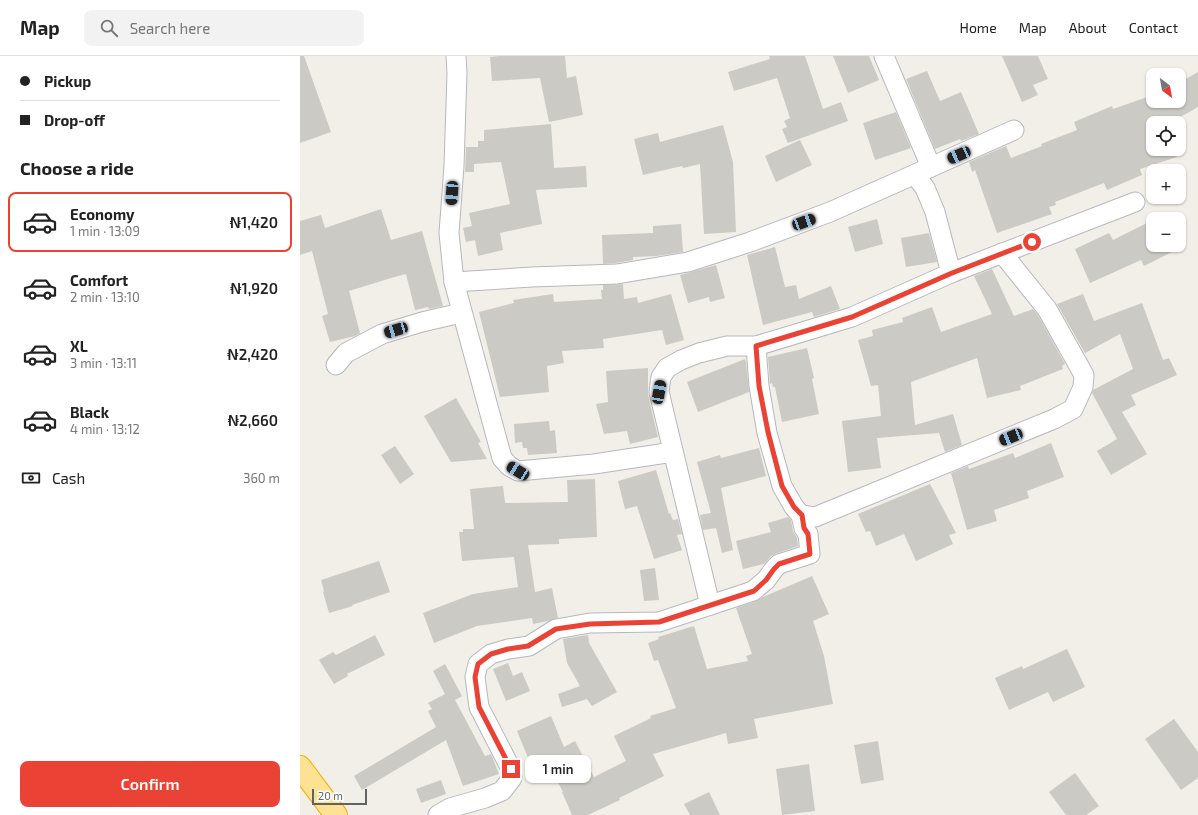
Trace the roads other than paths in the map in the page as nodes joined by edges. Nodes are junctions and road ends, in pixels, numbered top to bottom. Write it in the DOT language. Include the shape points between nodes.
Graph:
graph roads {
  1 [pos="456,56"];
  2 [pos="884,56"];
  3 [pos="1014,130"];
  4 [pos="923,171"];
  5 [pos="1135,202"];
  6 [pos="1002,253"];
  7 [pos="952,273"];
  8 [pos="454,282"];
  9 [pos="461,313"];
  10 [pos="756,346"];
  11 [pos="336,366"];
  12 [pos="673,452"];
  13 [pos="802,515"];
  14 [pos="710,605"];
  15 [pos="300,767"];
  16 [pos="336,815"];
  17 [pos="438,815"];
  1 -- 8 [label="street" via="454,166 449,233"];
  2 -- 4 [label="street"];
  3 -- 4 [label="street"];
  4 -- 7 [label="street" via="925,188 935,212"];
  4 -- 8 [label="street" via="830,212 688,262 617,274"];
  5 -- 6 [label="street"];
  6 -- 7 [label="street"];
  6 -- 13 [label="street" via="1047,309 1084,374 1083,387 1073,408 1054,419 815,517"];
  7 -- 10 [label="street" via="852,317"];
  8 -- 9 [label="street"];
  9 -- 11 [label="street" via="382,334 346,353"];
  9 -- 12 [label="street" via="502,458 509,466 518,471 594,464"];
  10 -- 12 [label="street" via="728,346 699,353 667,368 661,377 659,392"];
  10 -- 13 [label="street" via="759,386 782,486 794,507"];
  12 -- 14 [label="street"];
  13 -- 14 [label="street" via="804,528 808,534 810,554 779,564 754,591"];
  14 -- 17 [label="street" via="659,622 590,624 556,629 528,646 491,654 478,664 475,677 479,707 511,769 512,778 502,791 450,808"];
  15 -- 16 [label="highway"];
}
